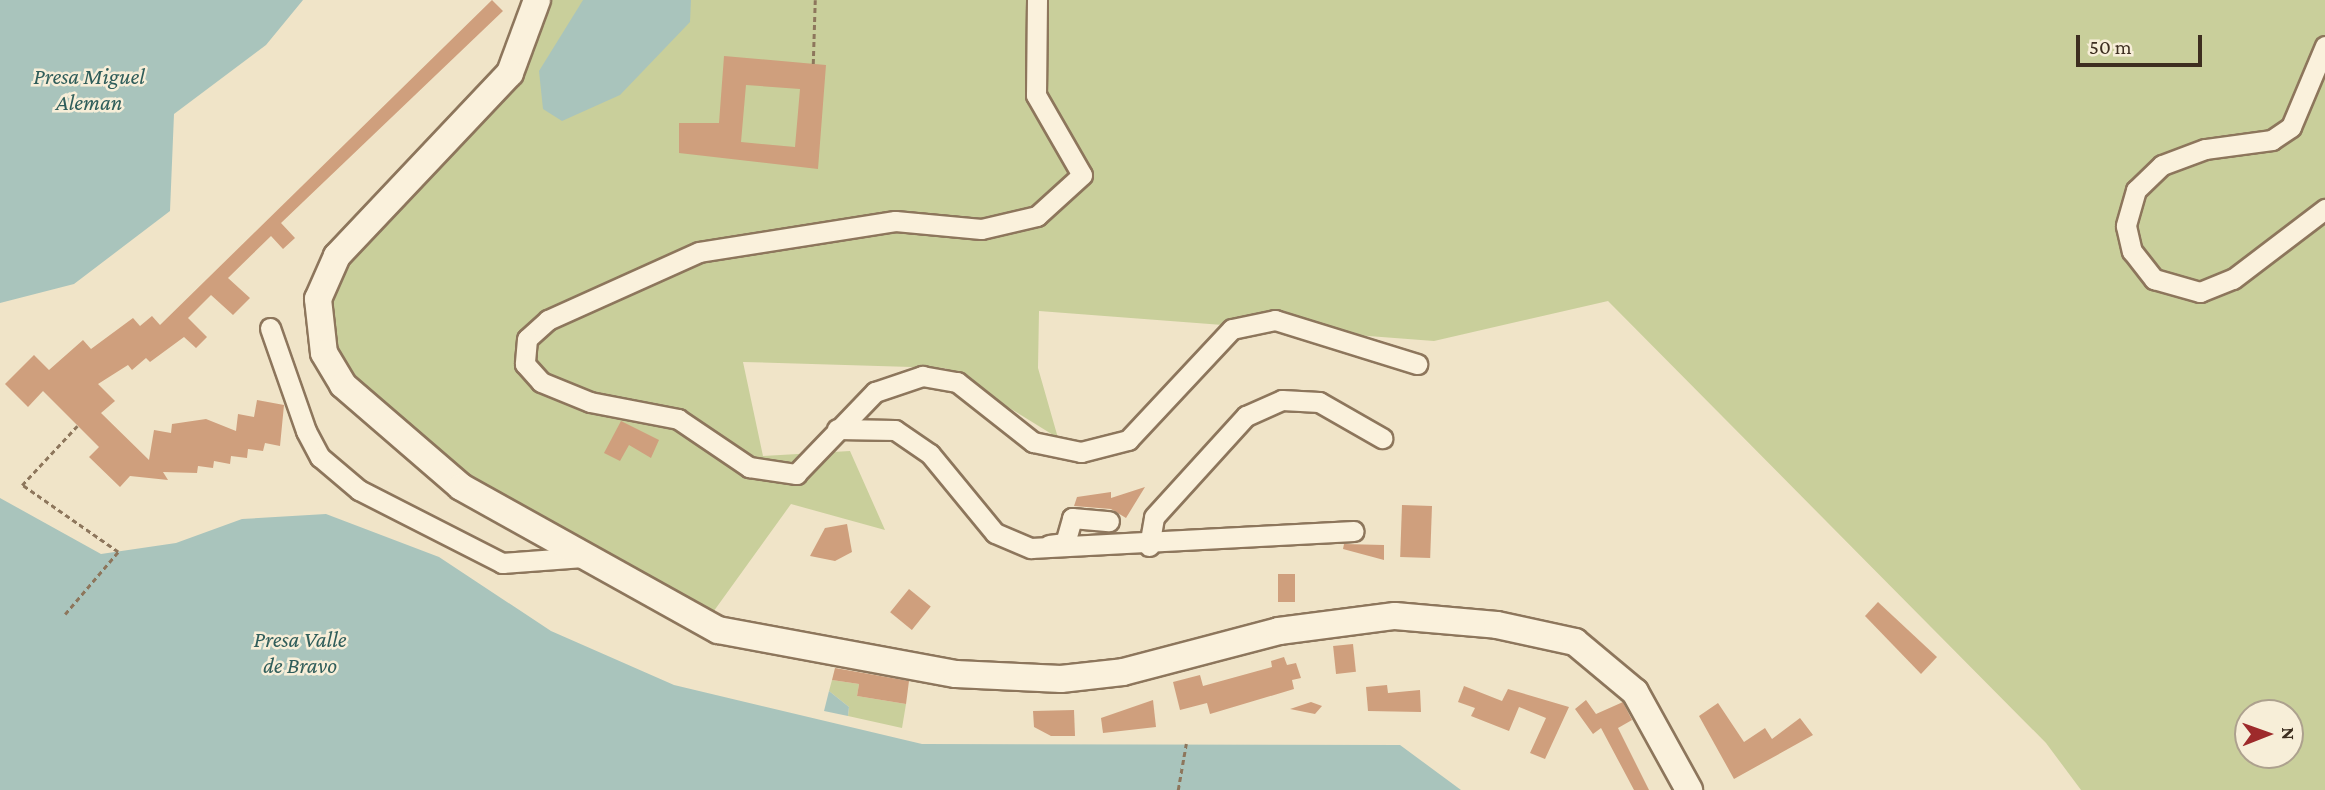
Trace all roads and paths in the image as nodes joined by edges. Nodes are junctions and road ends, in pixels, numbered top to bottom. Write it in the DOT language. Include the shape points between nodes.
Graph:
graph roads {
  1 [pos="537,0"];
  2 [pos="815,0"];
  3 [pos="1037,0"];
  4 [pos="2325,46"];
  5 [pos="813,64"];
  6 [pos="2325,209"];
  7 [pos="270,328"];
  8 [pos="1417,364"];
  9 [pos="77,426"];
  10 [pos="837,429"];
  11 [pos="1382,438"];
  12 [pos="1109,521"];
  13 [pos="1354,531"];
  14 [pos="1149,546"];
  15 [pos="1031,548"];
  16 [pos="583,557"];
  17 [pos="65,614"];
  18 [pos="1186,744"];
  19 [pos="1178,790"];
  20 [pos="1689,790"];
  1 -- 16 [label="main road" via="510,73 337,256 318,299 324,353 343,385 461,487"];
  2 -- 5 [label="path"];
  3 -- 10 [label="street" via="1036,95 1083,175 1037,216 981,229 895,220 699,252 548,320 527,339 525,364 541,382 590,402 678,419 749,467 796,474"];
  4 -- 6 [label="street" via="2291,127 2273,140 2205,149 2162,165 2136,190 2126,226 2132,251 2154,279 2200,292 2233,279"];
  7 -- 16 [label="street" via="306,431 320,457 359,490 502,563"];
  8 -- 10 [label="street" via="1275,320 1232,329 1128,440 1081,452 1033,442 957,382 922,376 875,393"];
  9 -- 17 [label="path" via="22,485 118,552"];
  10 -- 15 [label="street" via="895,430 930,454 995,533"];
  11 -- 14 [label="street" via="1319,402 1282,400 1258,411 1154,517"];
  12 -- 15 [label="street" via="1072,518 1065,542"];
  13 -- 14 [label="street"];
  14 -- 15 [label="street"];
  16 -- 20 [label="main road" via="718,630 956,674 1061,679 1122,672 1211,654 1279,631 1395,616 1497,625 1575,642 1608,663 1635,692"];
  18 -- 19 [label="path"];
}
